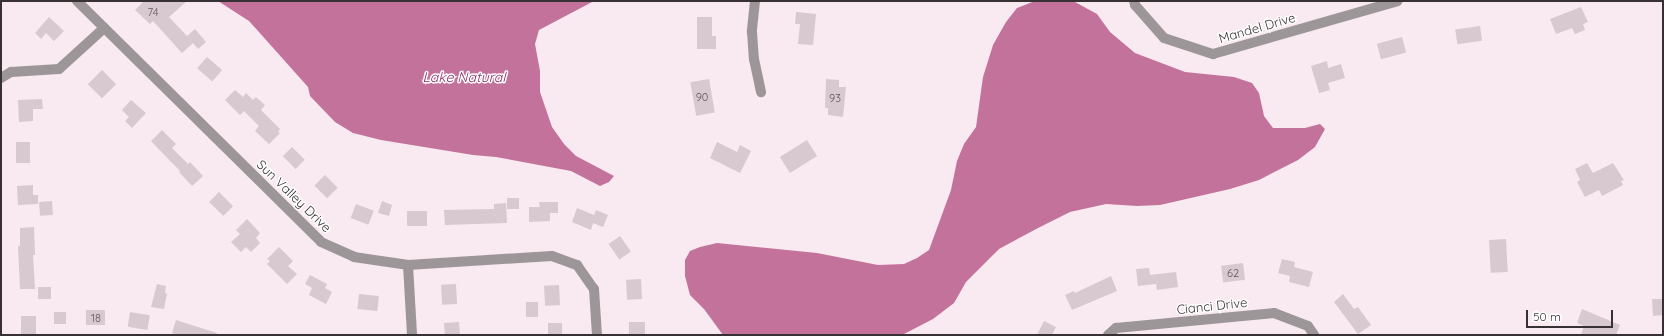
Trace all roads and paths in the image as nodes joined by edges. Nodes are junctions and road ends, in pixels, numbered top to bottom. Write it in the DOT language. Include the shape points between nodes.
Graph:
graph roads {
  1 [pos="77,1"];
  2 [pos="755,1"];
  3 [pos="1134,1"];
  4 [pos="1398,1"];
  5 [pos="1381,3"];
  6 [pos="104,28"];
  7 [pos="1,78"];
  8 [pos="761,92"];
  9 [pos="408,265"];
  10 [pos="412,335"];
  11 [pos="597,335"];
  12 [pos="1108,335"];
  13 [pos="1314,335"];
  1 -- 6 [label="street, Sun Valley Drive"];
  2 -- 8 [label="street" via="752,39"];
  3 -- 5 [label="street, Mandel Drive" via="1164,38 1213,54"];
  4 -- 5 [label="street, Mandel Drive"];
  6 -- 7 [label="street" via="59,70 11,72"];
  6 -- 9 [label="street, Sun Valley Drive" via="321,242 354,257"];
  9 -- 10 [label="street"];
  9 -- 11 [label="street, Sun Valley Drive" via="552,256 577,265 594,289"];
  12 -- 13 [label="street, Cianci Drive" via="1116,328 1274,313 1308,326"];
}
